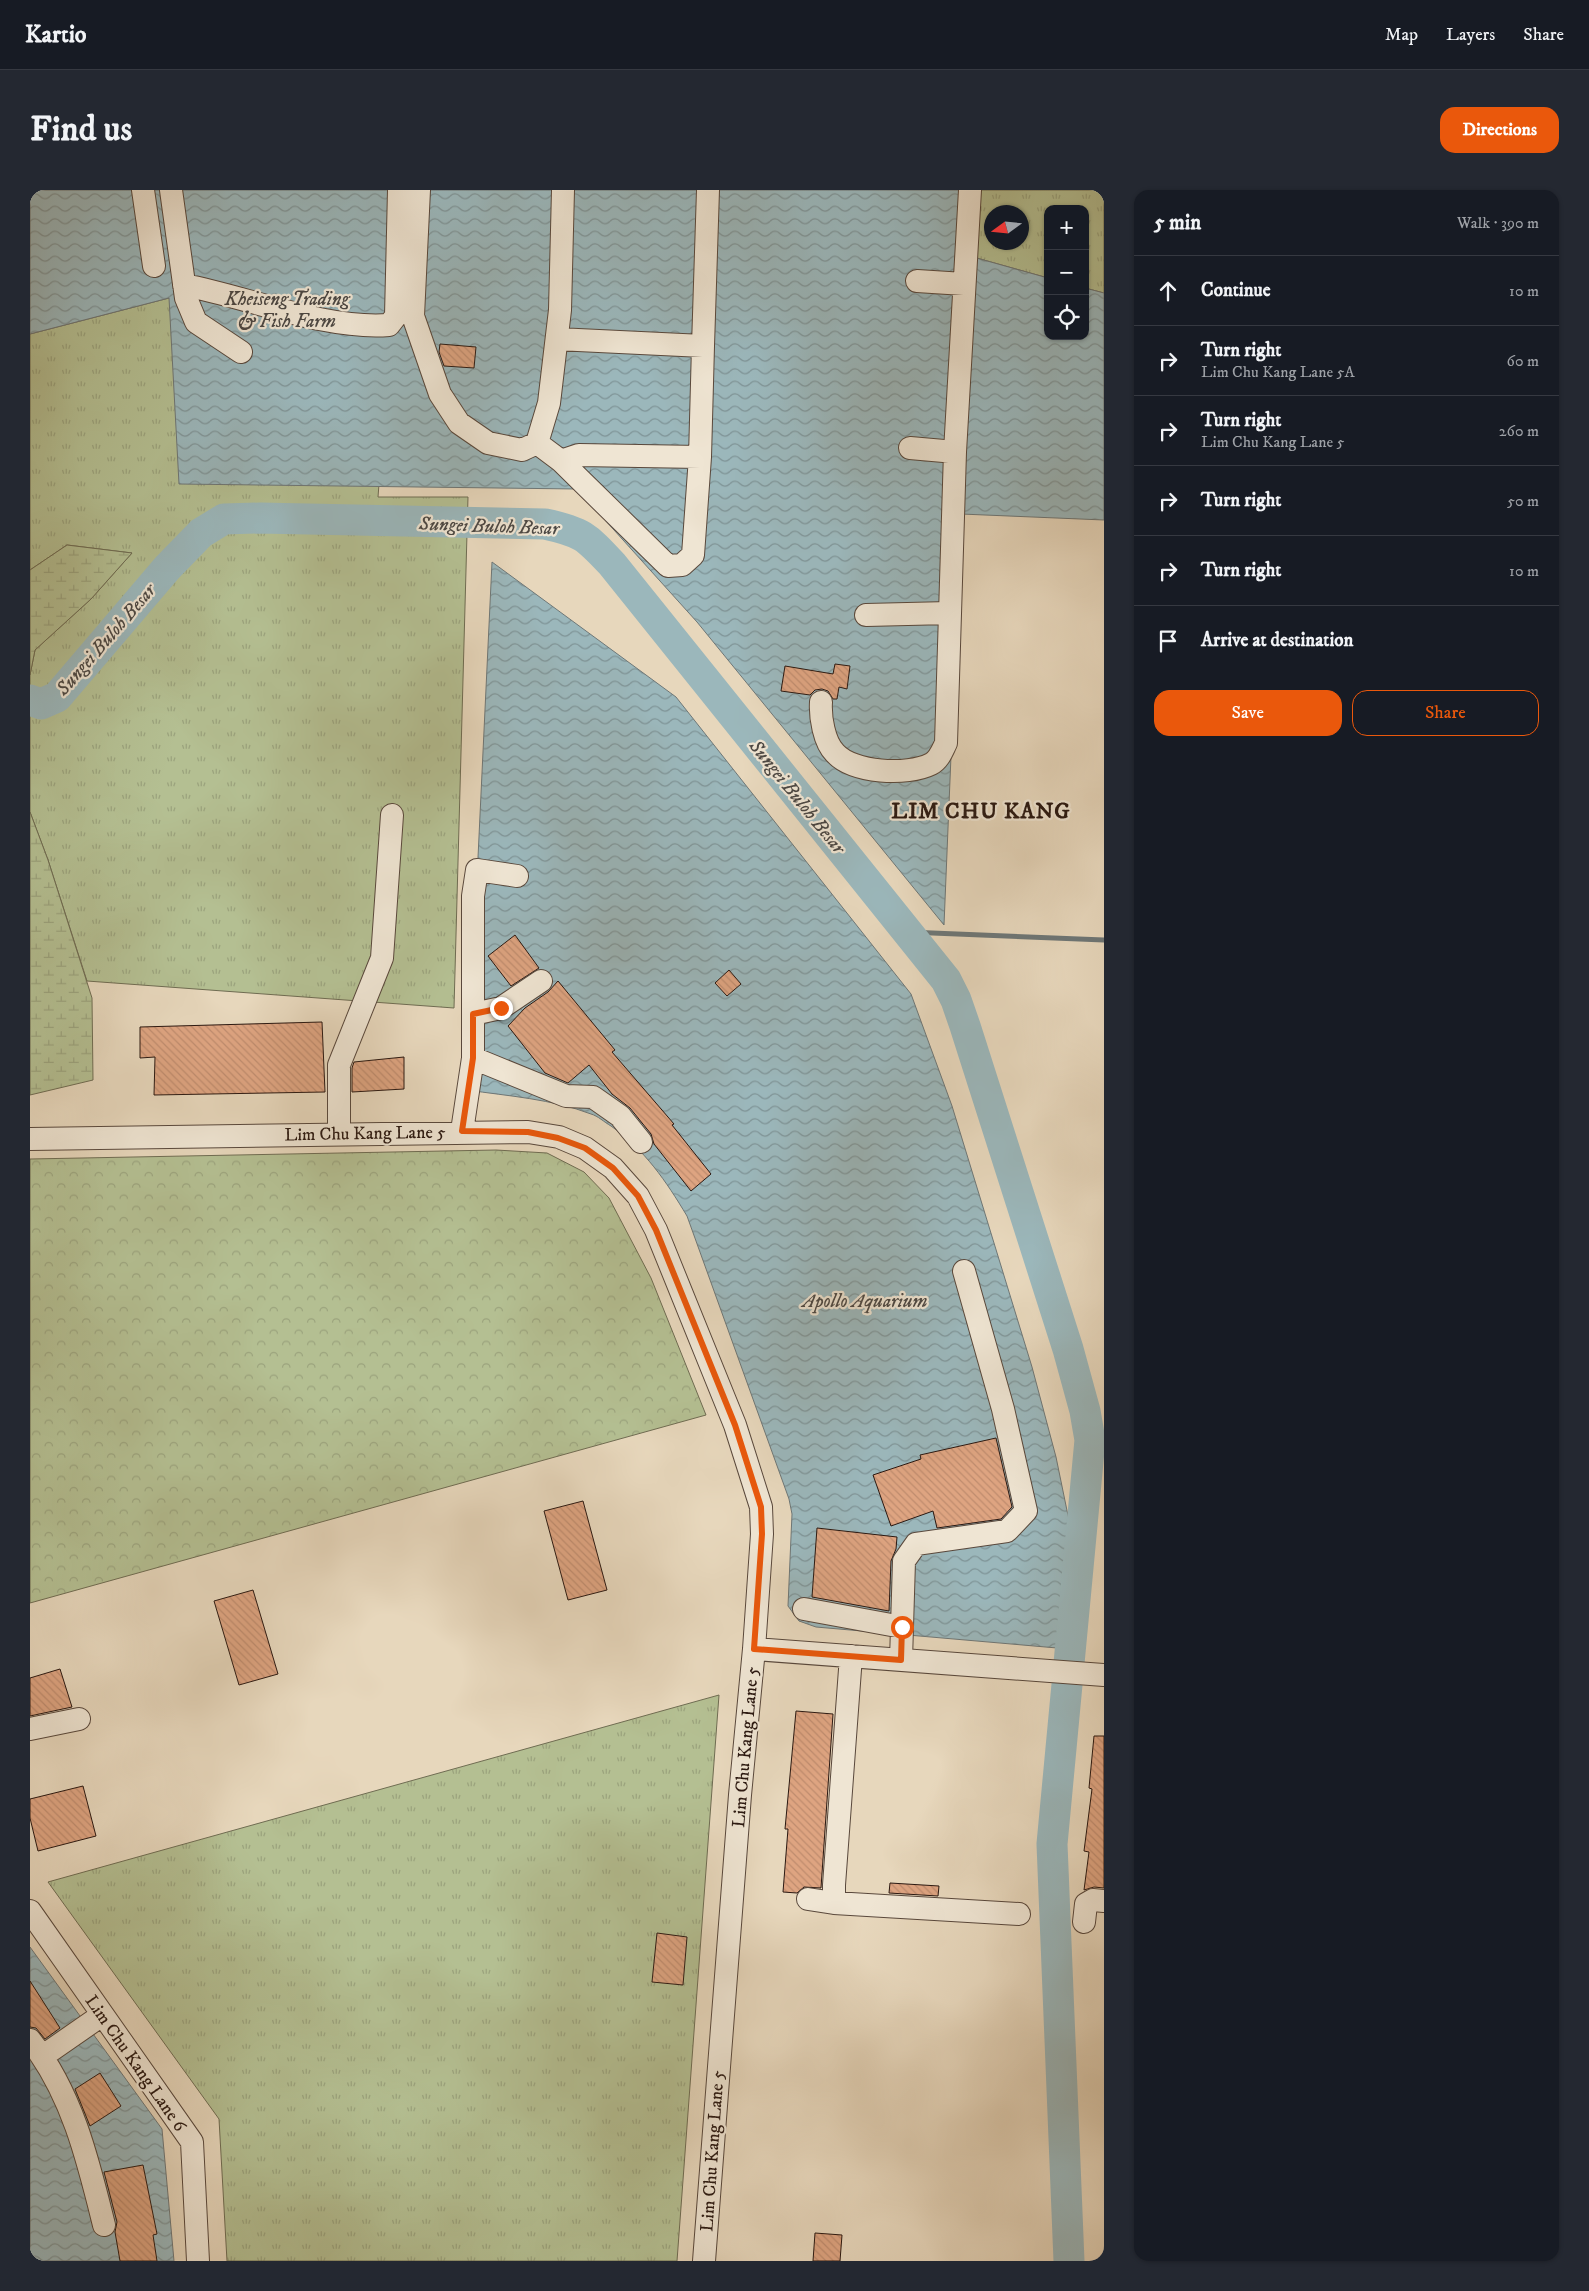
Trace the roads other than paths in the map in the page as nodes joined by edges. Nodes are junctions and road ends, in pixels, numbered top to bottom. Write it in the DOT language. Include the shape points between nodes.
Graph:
graph roads {
  1 [pos="143,190"];
  2 [pos="171,190"];
  3 [pos="399,190"];
  4 [pos="419,190"];
  5 [pos="563,190"];
  6 [pos="708,190"];
  7 [pos="970,190"];
  8 [pos="154,266"];
  9 [pos="917,282"];
  10 [pos="964,284"];
  11 [pos="184,285"];
  12 [pos="557,339"];
  13 [pos="703,346"];
  14 [pos="241,352"];
  15 [pos="536,443"];
  16 [pos="910,448"];
  17 [pos="954,452"];
  18 [pos="700,456"];
  19 [pos="561,461"];
  20 [pos="949,613"];
  21 [pos="866,615"];
  22 [pos="821,702"];
  23 [pos="392,815"];
  24 [pos="516,876"];
  25 [pos="541,981"];
  26 [pos="473,1014"];
  27 [pos="473,1058"];
  28 [pos="462,1131"];
  29 [pos="339,1133"];
  30 [pos="30,1139"];
  31 [pos="641,1142"];
  32 [pos="964,1271"];
  33 [pos="804,1609"];
  34 [pos="902,1627"];
  35 [pos="754,1649"];
  36 [pos="851,1656"];
  37 [pos="901,1660"];
  38 [pos="1104,1674"];
  39 [pos="79,1719"];
  40 [pos="30,1729"];
  41 [pos="808,1899"];
  42 [pos="1104,1901"];
  43 [pos="834,1903"];
  44 [pos="30,1912"];
  45 [pos="1019,1914"];
  46 [pos="1084,1922"];
  47 [pos="102,2015"];
  48 [pos="36,2048"];
  49 [pos="104,2225"];
  50 [pos="198,2261"];
  51 [pos="704,2261"];
  1 -- 8 [label="street"];
  2 -- 11 [label="street"];
  3 -- 11 [label="street" via="396,316 389,325 368,327"];
  4 -- 15 [label="street" via="413,316 440,394 459,423 488,443 522,450"];
  5 -- 12 [label="street"];
  6 -- 13 [label="street"];
  7 -- 10 [label="street"];
  9 -- 10 [label="street"];
  10 -- 17 [label="street"];
  11 -- 14 [label="street" via="196,322"];
  12 -- 13 [label="street"];
  12 -- 15 [label="street" via="549,403"];
  13 -- 18 [label="street"];
  15 -- 19 [label="street"];
  16 -- 17 [label="street"];
  17 -- 20 [label="street"];
  18 -- 19 [label="street" via="579,455"];
  18 -- 19 [label="street" via="693,555 682,565 668,566"];
  20 -- 21 [label="street"];
  20 -- 22 [label="street" via="946,743 940,756 931,764 900,771 859,767 843,760 829,744 820,712"];
  23 -- 29 [label="street" via="382,958 339,1064"];
  24 -- 26 [label="street" via="477,870 473,896"];
  25 -- 26 [label="street" via="501,1008"];
  26 -- 27 [label="street"];
  27 -- 28 [label="street"];
  27 -- 31 [label="street" via="566,1096 593,1097 620,1116"];
  28 -- 29 [label="street, Lim Chu Kang Lane 5"];
  28 -- 35 [label="street, Lim Chu Kang Lane 5" via="528,1132 558,1138 585,1148 613,1168 638,1196 656,1230 735,1425 761,1507"];
  29 -- 30 [label="street, Lim Chu Kang Lane 5"];
  32 -- 34 [label="street" via="1003,1409 1026,1511 1007,1531 916,1544 904,1561"];
  33 -- 34 [label="street"];
  34 -- 37 [label="street"];
  35 -- 36 [label="street"];
  35 -- 51 [label="street, Lim Chu Kang Lane 5"];
  36 -- 37 [label="street"];
  36 -- 43 [label="street"];
  37 -- 38 [label="street"];
  39 -- 40 [label="street"];
  41 -- 43 [label="street"];
  42 -- 46 [label="street" via="1093,1900 1086,1904"];
  43 -- 45 [label="street"];
  44 -- 47 [label="street, Lim Chu Kang Lane 6"];
  47 -- 48 [label="street"];
  47 -- 50 [label="street, Lim Chu Kang Lane 6" via="192,2142"];
  48 -- 49 [label="street" via="62,2093 87,2152"];
}
